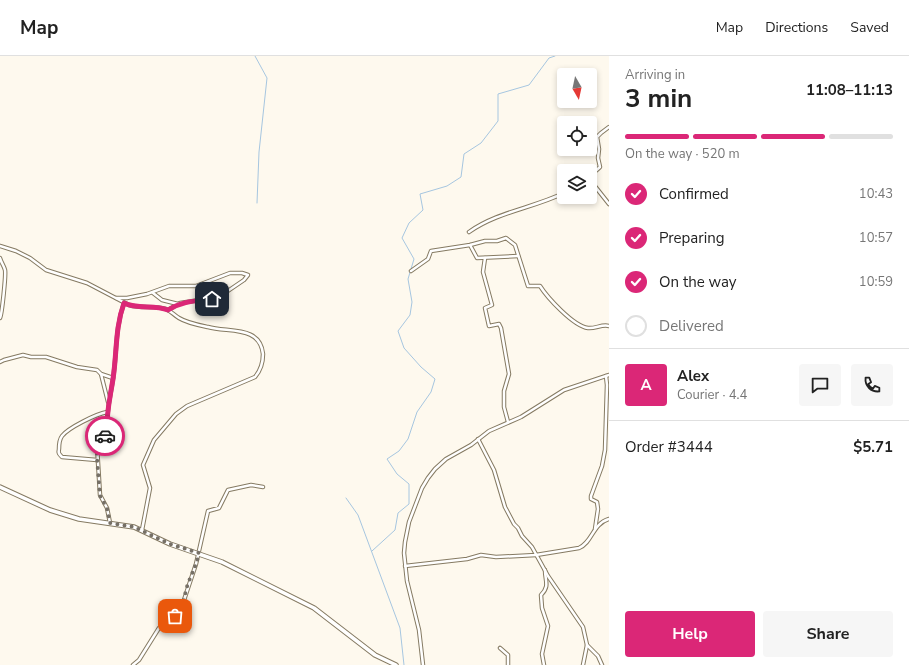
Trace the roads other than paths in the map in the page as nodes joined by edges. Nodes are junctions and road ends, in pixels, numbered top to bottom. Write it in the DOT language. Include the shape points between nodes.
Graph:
graph roads {
  1 [pos="609,127"];
  2 [pos="597,170"];
  3 [pos="597,189"];
  4 [pos="557,196"];
  5 [pos="609,204"];
  6 [pos="469,232"];
  7 [pos="470,245"];
  8 [pos="0,246"];
  9 [pos="518,256"];
  10 [pos="0,258"];
  11 [pos="486,258"];
  12 [pos="411,271"];
  13 [pos="152,292"];
  14 [pos="113,298"];
  15 [pos="124,303"];
  16 [pos="178,304"];
  17 [pos="168,310"];
  18 [pos="0,318"];
  19 [pos="609,326"];
  20 [pos="0,362"];
  21 [pos="101,374"];
  22 [pos="607,376"];
  23 [pos="113,378"];
  24 [pos="108,403"];
  25 [pos="107,412"];
  26 [pos="508,422"];
  27 [pos="478,439"];
  28 [pos="607,445"];
  29 [pos="97,460"];
  30 [pos="0,487"];
  31 [pos="263,487"];
  32 [pos="609,518"];
  33 [pos="110,523"];
  34 [pos="595,529"];
  35 [pos="142,530"];
  36 [pos="199,553"];
  37 [pos="536,555"];
  38 [pos="405,566"];
  39 [pos="545,570"];
  40 [pos="587,644"];
  41 [pos="500,648"];
  42 [pos="133,665"];
  43 [pos="396,665"];
  44 [pos="423,665"];
  45 [pos="508,665"];
  46 [pos="544,665"];
  47 [pos="583,665"];
  48 [pos="602,665"];
  1 -- 2 [label="street" via="597,138 600,167"];
  3 -- 5 [label="street"];
  4 -- 6 [label="street" via="483,223"];
  7 -- 9 [label="street" via="496,242 506,238 515,245"];
  7 -- 11 [label="street" via="476,258"];
  7 -- 12 [label="street" via="431,251 428,259"];
  8 -- 14 [label="street" via="30,258 46,270 87,282"];
  9 -- 11 [label="street"];
  9 -- 19 [label="street" via="528,286 540,286 558,307 581,326"];
  10 -- 18 [label="street" via="5,274"];
  11 -- 26 [label="street" via="483,272 492,306 485,308 485,312 489,326 500,324 509,374 504,391 504,407"];
  13 -- 14 [label="street" via="127,298"];
  13 -- 16 [label="street" via="162,300"];
  13 -- 16 [label="street" via="169,286 196,286 230,273 248,275 219,297"];
  14 -- 15 [label="street"];
  15 -- 17 [label="street" via="135,307"];
  15 -- 23 [label="street" via="116,337"];
  16 -- 17 [label="street"];
  17 -- 35 [label="street" via="196,324 241,331 255,337 260,344 263,361 252,379 187,406 176,414 154,440 143,462 150,488"];
  20 -- 21 [label="street" via="24,355 46,357 77,367 97,370"];
  21 -- 23 [label="street"];
  21 -- 24 [label="street"];
  22 -- 26 [label="street" via="564,390 521,417"];
  22 -- 28 [label="street"];
  23 -- 24 [label="street"];
  24 -- 25 [label="street"];
  25 -- 29 [label="street" via="107,433 97,442"];
  25 -- 29 [label="street" via="81,422 69,430 61,437 59,445 58,452 62,457"];
  26 -- 27 [label="street"];
  27 -- 37 [label="street" via="494,470 505,507"];
  27 -- 38 [label="street" via="446,459 431,473 422,488 406,533"];
  28 -- 34 [label="street" via="591,496 598,506"];
  29 -- 33 [label="street" via="100,496 107,508"];
  30 -- 33 [label="street" via="50,510 79,519"];
  31 -- 36 [label="street" via="251,485 227,490 219,508 208,511"];
  32 -- 34 [label="street"];
  33 -- 35 [label="street"];
  34 -- 37 [label="street" via="584,546"];
  35 -- 36 [label="street" via="170,544"];
  36 -- 42 [label="street" via="179,611 159,628 139,660"];
  36 -- 43 [label="street" via="314,608 375,655"];
  37 -- 38 [label="street" via="481,555"];
  37 -- 39 [label="street"];
  38 -- 44 [label="street" via="406,581 419,630"];
  39 -- 40 [label="street" via="583,627"];
  39 -- 46 [label="street" via="547,587 541,595 548,626 542,654"];
  40 -- 47 [label="street"];
  40 -- 48 [label="street"];
  41 -- 45 [label="street" via="508,655"];
}
